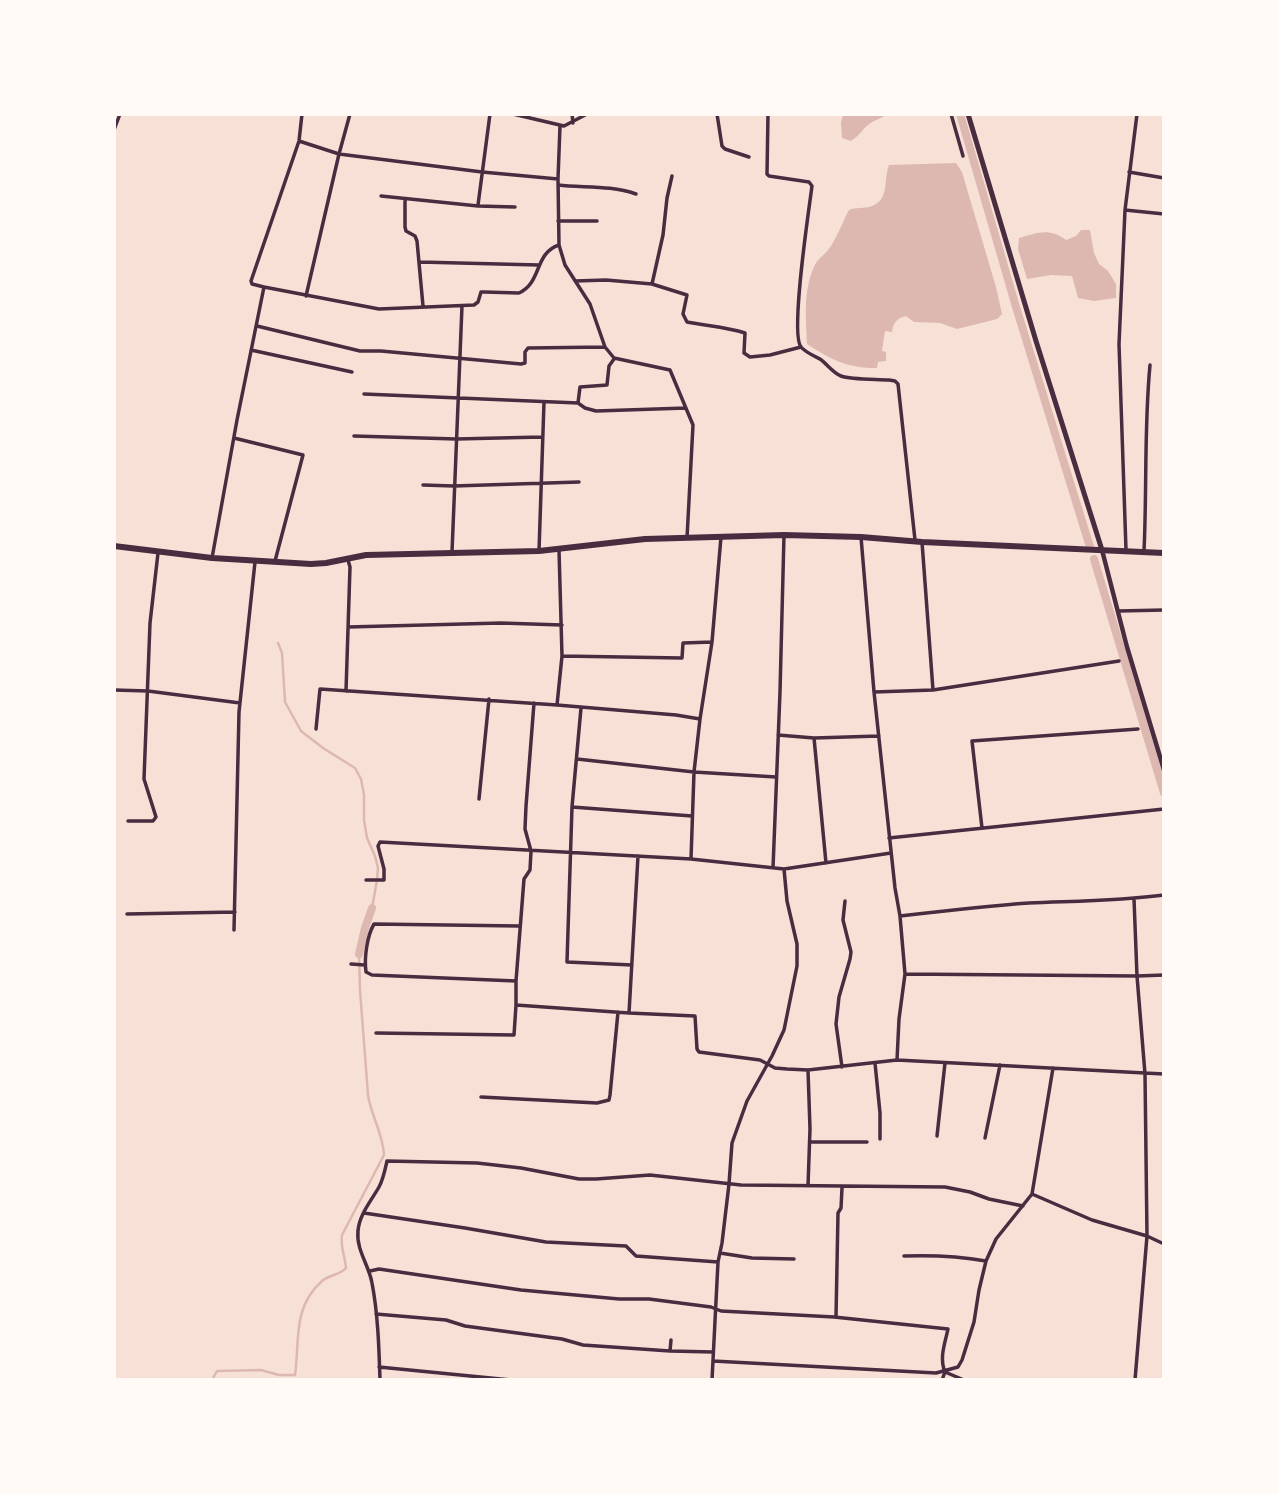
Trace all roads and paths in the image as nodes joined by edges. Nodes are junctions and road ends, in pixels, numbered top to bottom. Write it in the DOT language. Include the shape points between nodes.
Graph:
graph roads {
  1 [pos="120,114"];
  2 [pos="302,114"];
  3 [pos="350,114"];
  4 [pos="490,114"];
  5 [pos="513,114"];
  6 [pos="572,114"];
  7 [pos="587,114"];
  8 [pos="717,114"];
  9 [pos="768,114"];
  10 [pos="951,114"];
  11 [pos="968,114"];
  12 [pos="1137,114"];
  13 [pos="573,122"];
  14 [pos="560,126"];
  15 [pos="114,130"];
  16 [pos="299,141"];
  17 [pos="339,154"];
  18 [pos="963,156"];
  19 [pos="750,157"];
  20 [pos="482,172"];
  21 [pos="1129,172"];
  22 [pos="672,177"];
  23 [pos="1164,178"];
  24 [pos="558,179"];
  25 [pos="558,185"];
  26 [pos="636,194"];
  27 [pos="381,196"];
  28 [pos="405,198"];
  29 [pos="478,206"];
  30 [pos="515,207"];
  31 [pos="1125,210"];
  32 [pos="1164,214"];
  33 [pos="558,220"];
  34 [pos="597,221"];
  35 [pos="559,245"];
  36 [pos="419,262"];
  37 [pos="540,265"];
  38 [pos="575,281"];
  39 [pos="652,284"];
  40 [pos="264,287"];
  41 [pos="306,296"];
  42 [pos="462,305"];
  43 [pos="423,306"];
  44 [pos="256,326"];
  45 [pos="605,347"];
  46 [pos="801,347"];
  47 [pos="251,350"];
  48 [pos="614,358"];
  49 [pos="459,359"];
  50 [pos="1150,365"];
  51 [pos="352,372"];
  52 [pos="364,394"];
  53 [pos="457,397"];
  54 [pos="544,402"];
  55 [pos="578,403"];
  56 [pos="686,408"];
  57 [pos="354,436"];
  58 [pos="542,437"];
  59 [pos="234,438"];
  60 [pos="456,439"];
  61 [pos="540,482"];
  62 [pos="579,482"];
  63 [pos="423,485"];
  64 [pos="454,486"];
  65 [pos="784,535"];
  66 [pos="721,537"];
  67 [pos="862,537"];
  68 [pos="687,538"];
  69 [pos="919,542"];
  70 [pos="114,545"];
  71 [pos="559,549"];
  72 [pos="1102,550"];
  73 [pos="1126,550"];
  74 [pos="158,551"];
  75 [pos="538,551"];
  76 [pos="1144,551"];
  77 [pos="452,552"];
  78 [pos="1164,553"];
  79 [pos="212,558"];
  80 [pos="348,558"];
  81 [pos="256,561"];
  82 [pos="275,562"];
  83 [pos="1164,610"];
  84 [pos="1118,611"];
  85 [pos="562,625"];
  86 [pos="348,627"];
  87 [pos="712,642"];
  88 [pos="562,656"];
  89 [pos="1119,661"];
  90 [pos="114,690"];
  91 [pos="933,690"];
  92 [pos="148,691"];
  93 [pos="346,691"];
  94 [pos="874,692"];
  95 [pos="489,699"];
  96 [pos="240,703"];
  97 [pos="534,703"];
  98 [pos="557,705"];
  99 [pos="581,708"];
  100 [pos="700,719"];
  101 [pos="316,729"];
  102 [pos="1138,729"];
  103 [pos="778,735"];
  104 [pos="878,736"];
  105 [pos="814,738"];
  106 [pos="577,759"];
  107 [pos="1164,770"];
  108 [pos="694,772"];
  109 [pos="776,777"];
  110 [pos="479,799"];
  111 [pos="572,807"];
  112 [pos="1164,809"];
  113 [pos="692,816"];
  114 [pos="128,821"];
  115 [pos="982,828"];
  116 [pos="889,838"];
  117 [pos="531,851"];
  118 [pos="570,852"];
  119 [pos="891,853"];
  120 [pos="638,856"];
  121 [pos="691,859"];
  122 [pos="826,863"];
  123 [pos="773,868"];
  124 [pos="784,869"];
  125 [pos="366,880"];
  126 [pos="1164,895"];
  127 [pos="1133,899"];
  128 [pos="845,901"];
  129 [pos="234,912"];
  130 [pos="127,914"];
  131 [pos="900,916"];
  132 [pos="519,926"];
  133 [pos="234,930"];
  134 [pos="351,964"];
  135 [pos="365,965"];
  136 [pos="632,965"];
  137 [pos="905,974"];
  138 [pos="1164,975"];
  139 [pos="1137,976"];
  140 [pos="516,981"];
  141 [pos="516,1005"];
  142 [pos="618,1012"];
  143 [pos="629,1013"];
  144 [pos="376,1033"];
  145 [pos="897,1060"];
  146 [pos="875,1063"];
  147 [pos="945,1063"];
  148 [pos="767,1064"];
  149 [pos="1000,1065"];
  150 [pos="842,1067"];
  151 [pos="1053,1068"];
  152 [pos="808,1070"];
  153 [pos="1145,1074"];
  154 [pos="1164,1074"];
  155 [pos="481,1097"];
  156 [pos="937,1136"];
  157 [pos="985,1138"];
  158 [pos="880,1139"];
  159 [pos="810,1142"];
  160 [pos="867,1142"];
  161 [pos="729,1184"];
  162 [pos="808,1186"];
  163 [pos="842,1187"];
  164 [pos="1032,1194"];
  165 [pos="1023,1206"];
  166 [pos="365,1213"];
  167 [pos="1147,1236"];
  168 [pos="1164,1244"];
  169 [pos="720,1253"];
  170 [pos="904,1256"];
  171 [pos="794,1259"];
  172 [pos="986,1261"];
  173 [pos="718,1262"];
  174 [pos="370,1270"];
  175 [pos="716,1308"];
  176 [pos="376,1314"];
  177 [pos="836,1317"];
  178 [pos="671,1340"];
  179 [pos="670,1351"];
  180 [pos="713,1352"];
  181 [pos="713,1361"];
  182 [pos="379,1367"];
  183 [pos="944,1372"];
  184 [pos="380,1380"];
  185 [pos="511,1380"];
  186 [pos="712,1380"];
  187 [pos="942,1380"];
  188 [pos="964,1380"];
  189 [pos="1135,1380"];
  1 -- 15 [label="street"];
  2 -- 16 [label="street"];
  3 -- 17 [label="street"];
  4 -- 20 [label="street"];
  5 -- 14 [label="street"];
  6 -- 13 [label="street"];
  7 -- 13 [label="street"];
  8 -- 19 [label="street" via="722,146"];
  9 -- 46 [label="street" via="767,174 812,186 802,264"];
  10 -- 18 [label="street"];
  11 -- 72 [label="main road"];
  12 -- 21 [label="street"];
  13 -- 14 [label="street"];
  14 -- 24 [label="street"];
  16 -- 17 [label="street"];
  16 -- 40 [label="street" via="251,281"];
  17 -- 20 [label="street"];
  17 -- 41 [label="street"];
  20 -- 24 [label="street"];
  20 -- 29 [label="street"];
  21 -- 23 [label="street"];
  21 -- 31 [label="street"];
  22 -- 39 [label="street"];
  24 -- 25 [label="street"];
  25 -- 26 [label="street" via="606,187"];
  25 -- 33 [label="street"];
  27 -- 28 [label="street"];
  28 -- 29 [label="street"];
  28 -- 36 [label="street" via="405,227 415,236"];
  29 -- 30 [label="street"];
  31 -- 32 [label="street"];
  31 -- 73 [label="street" via="1119,344"];
  33 -- 34 [label="street"];
  33 -- 35 [label="street"];
  35 -- 37 [label="street" via="545,253"];
  35 -- 38 [label="street"];
  36 -- 37 [label="street"];
  36 -- 43 [label="street"];
  37 -- 42 [label="street" via="524,291 484,292 477,304"];
  38 -- 39 [label="street"];
  38 -- 45 [label="street" via="590,304"];
  39 -- 46 [label="street" via="687,295 683,314 687,322 745,333 744,353 750,357"];
  40 -- 41 [label="street"];
  40 -- 44 [label="street"];
  41 -- 43 [label="street" via="379,309"];
  42 -- 43 [label="street"];
  42 -- 49 [label="street"];
  44 -- 47 [label="street"];
  44 -- 49 [label="street" via="360,351"];
  45 -- 48 [label="street"];
  45 -- 49 [label="street" via="527,348 521,364"];
  46 -- 69 [label="street" via="841,376 898,384"];
  47 -- 51 [label="street"];
  47 -- 59 [label="street"];
  48 -- 55 [label="street" via="607,385 580,387"];
  48 -- 56 [label="street" via="670,370"];
  49 -- 53 [label="street"];
  50 -- 76 [label="street"];
  52 -- 53 [label="street"];
  53 -- 54 [label="street"];
  53 -- 60 [label="street"];
  54 -- 55 [label="street"];
  54 -- 58 [label="street"];
  55 -- 56 [label="street" via="596,411"];
  56 -- 68 [label="street" via="693,425"];
  57 -- 60 [label="street"];
  58 -- 60 [label="street"];
  58 -- 61 [label="street"];
  59 -- 79 [label="street"];
  59 -- 82 [label="street" via="303,456"];
  60 -- 64 [label="street"];
  61 -- 62 [label="street"];
  61 -- 64 [label="street"];
  61 -- 75 [label="street"];
  63 -- 64 [label="street"];
  64 -- 77 [label="street"];
  65 -- 66 [label="main road"];
  65 -- 67 [label="main road"];
  65 -- 103 [label="street"];
  66 -- 68 [label="main road"];
  66 -- 87 [label="street"];
  67 -- 69 [label="main road"];
  67 -- 94 [label="street"];
  68 -- 71 [label="main road"];
  69 -- 72 [label="main road"];
  69 -- 91 [label="street"];
  70 -- 74 [label="main road"];
  71 -- 75 [label="main road"];
  71 -- 85 [label="street"];
  72 -- 73 [label="main road"];
  72 -- 84 [label="street"];
  73 -- 76 [label="main road"];
  74 -- 79 [label="main road"];
  74 -- 92 [label="street"];
  75 -- 77 [label="main road"];
  76 -- 78 [label="main road"];
  77 -- 80 [label="main road"];
  79 -- 81 [label="main road"];
  80 -- 82 [label="main road" via="311,564"];
  80 -- 86 [label="street"];
  81 -- 82 [label="main road"];
  81 -- 96 [label="street"];
  83 -- 84 [label="street"];
  84 -- 107 [label="street"];
  85 -- 86 [label="street"];
  85 -- 88 [label="street"];
  86 -- 93 [label="street"];
  87 -- 88 [label="street" via="684,643 682,658"];
  87 -- 100 [label="street"];
  88 -- 98 [label="street"];
  89 -- 91 [label="street"];
  90 -- 92 [label="street"];
  91 -- 94 [label="street"];
  92 -- 96 [label="street"];
  92 -- 114 [label="street" via="144,779 156,817 153,821"];
  93 -- 95 [label="street"];
  93 -- 101 [label="street" via="320,689"];
  94 -- 104 [label="street"];
  95 -- 97 [label="street"];
  95 -- 110 [label="street"];
  96 -- 129 [label="street"];
  97 -- 98 [label="street"];
  97 -- 117 [label="street" via="525,829"];
  98 -- 99 [label="street"];
  99 -- 100 [label="street"];
  99 -- 106 [label="street"];
  100 -- 108 [label="street"];
  102 -- 115 [label="street" via="972,741"];
  103 -- 105 [label="street"];
  103 -- 109 [label="street"];
  104 -- 105 [label="street"];
  104 -- 116 [label="street"];
  105 -- 122 [label="street"];
  106 -- 108 [label="street"];
  106 -- 111 [label="street"];
  108 -- 109 [label="street"];
  108 -- 113 [label="street"];
  109 -- 123 [label="street"];
  111 -- 113 [label="street"];
  111 -- 118 [label="street"];
  112 -- 115 [label="street"];
  113 -- 121 [label="street"];
  115 -- 116 [label="street"];
  116 -- 119 [label="street"];
  117 -- 118 [label="street"];
  117 -- 125 [label="street" via="380,842 384,880"];
  117 -- 132 [label="street"];
  118 -- 120 [label="street"];
  118 -- 136 [label="street" via="567,961"];
  119 -- 122 [label="street"];
  119 -- 131 [label="street"];
  120 -- 121 [label="street"];
  120 -- 136 [label="street"];
  121 -- 123 [label="street"];
  122 -- 124 [label="street"];
  123 -- 124 [label="street"];
  124 -- 148 [label="street" via="797,967 784,1030"];
  126 -- 127 [label="street"];
  127 -- 131 [label="street" via="1030,903"];
  127 -- 139 [label="street"];
  128 -- 150 [label="street" via="843,920 851,952 836,1024"];
  129 -- 130 [label="street"];
  129 -- 133 [label="street"];
  131 -- 137 [label="street"];
  132 -- 135 [label="street" via="374,923"];
  132 -- 140 [label="street"];
  134 -- 135 [label="street"];
  135 -- 140 [label="street" via="372,975"];
  136 -- 143 [label="street"];
  137 -- 139 [label="street"];
  137 -- 145 [label="street"];
  138 -- 139 [label="street"];
  139 -- 153 [label="street"];
  140 -- 141 [label="street"];
  141 -- 142 [label="street"];
  141 -- 144 [label="street" via="513,1035"];
  142 -- 143 [label="street"];
  142 -- 155 [label="street" via="609,1100"];
  143 -- 148 [label="street" via="695,1016 699,1052"];
  145 -- 146 [label="street"];
  145 -- 147 [label="street"];
  146 -- 150 [label="street"];
  146 -- 158 [label="street"];
  147 -- 149 [label="street"];
  147 -- 156 [label="street"];
  148 -- 152 [label="street"];
  148 -- 161 [label="street" via="736,1132"];
  149 -- 151 [label="street"];
  149 -- 157 [label="street"];
  150 -- 152 [label="street"];
  151 -- 153 [label="street"];
  151 -- 164 [label="street"];
  152 -- 159 [label="street"];
  153 -- 154 [label="street"];
  153 -- 167 [label="street"];
  159 -- 160 [label="street"];
  159 -- 162 [label="street"];
  161 -- 162 [label="street"];
  161 -- 166 [label="street" via="667,1176 579,1179 477,1163 387,1161"];
  161 -- 169 [label="street"];
  162 -- 163 [label="street"];
  163 -- 165 [label="street" via="945,1187"];
  163 -- 177 [label="street"];
  164 -- 165 [label="street"];
  164 -- 167 [label="street" via="1092,1220"];
  165 -- 172 [label="street" via="996,1239"];
  166 -- 173 [label="street" via="546,1242 626,1247 636,1256"];
  166 -- 174 [label="street" via="359,1222 358,1244"];
  167 -- 168 [label="street"];
  167 -- 189 [label="street"];
  169 -- 171 [label="street"];
  169 -- 173 [label="street"];
  170 -- 172 [label="street"];
  172 -- 183 [label="street" via="962,1360 958,1367"];
  173 -- 175 [label="street"];
  174 -- 175 [label="street" via="520,1290"];
  174 -- 176 [label="street"];
  175 -- 177 [label="street"];
  175 -- 180 [label="street"];
  176 -- 179 [label="street" via="446,1320 583,1345"];
  176 -- 182 [label="street"];
  177 -- 183 [label="street" via="947,1329"];
  178 -- 179 [label="street"];
  179 -- 180 [label="street"];
  180 -- 181 [label="street"];
  181 -- 183 [label="street"];
  181 -- 186 [label="street"];
  182 -- 184 [label="street"];
  182 -- 185 [label="street"];
  183 -- 187 [label="street"];
  183 -- 188 [label="street"];
}
